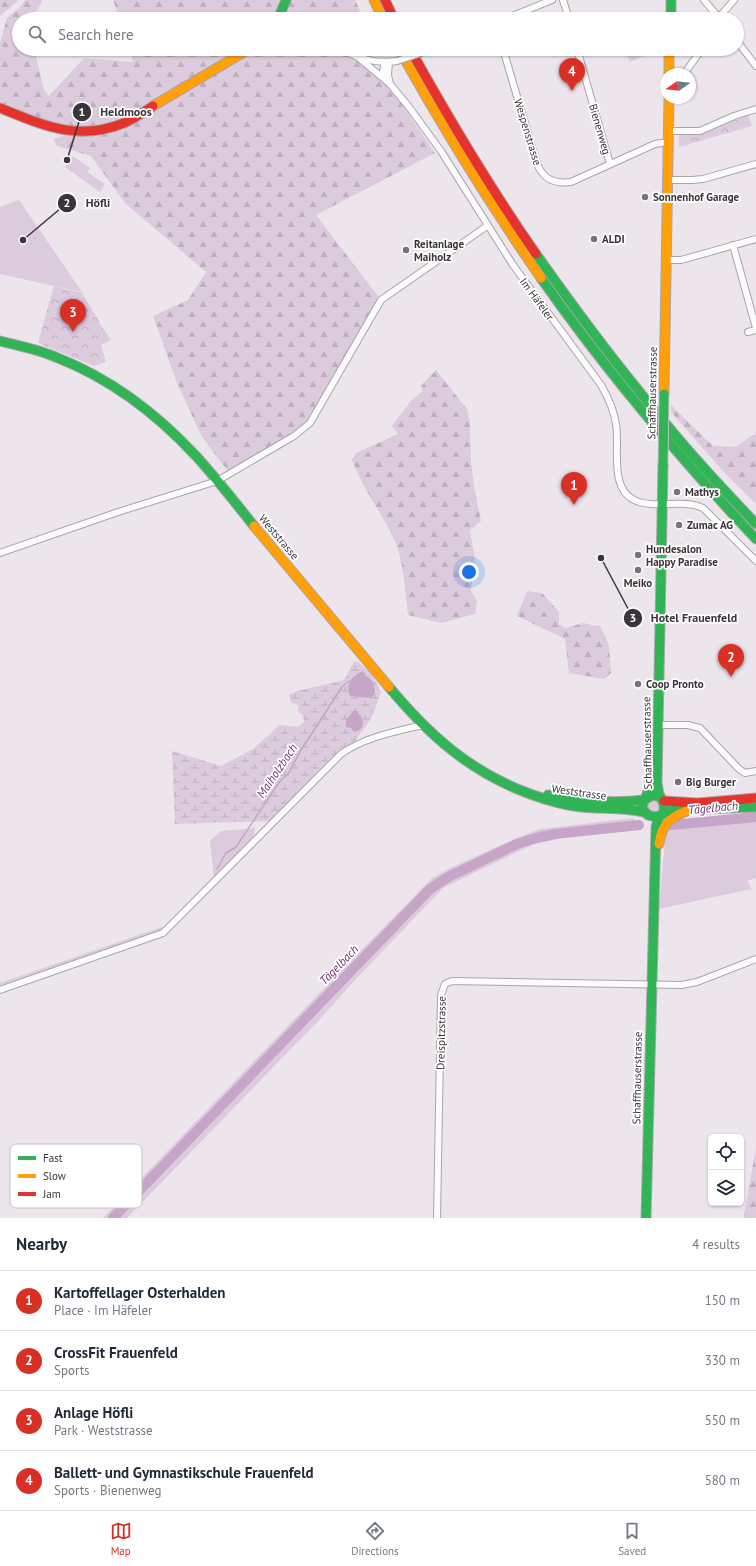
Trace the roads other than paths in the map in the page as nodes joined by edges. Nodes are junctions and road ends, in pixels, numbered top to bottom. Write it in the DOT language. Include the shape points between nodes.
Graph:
graph roads {
  1 [pos="286,0"];
  2 [pos="374,0"];
  3 [pos="385,0"];
  4 [pos="552,0"];
  5 [pos="563,0"];
  6 [pos="671,0"];
  7 [pos="704,0"];
  8 [pos="734,0"];
  9 [pos="282,12"];
  10 [pos="380,12"];
  11 [pos="391,12"];
  12 [pos="522,12"];
  13 [pos="567,12"];
  14 [pos="671,12"];
  15 [pos="715,12"];
  16 [pos="724,12"];
  17 [pos="744,50"];
  18 [pos="237,56"];
  19 [pos="355,56"];
  20 [pos="403,56"];
  21 [pos="411,56"];
  22 [pos="414,56"];
  23 [pos="505,56"];
  24 [pos="579,56"];
  25 [pos="670,56"];
  26 [pos="697,56"];
  27 [pos="359,58"];
  28 [pos="387,62"];
  29 [pos="756,66"];
  30 [pos="669,68"];
  31 [pos="688,68"];
  32 [pos="384,78"];
  33 [pos="390,84"];
  34 [pos="669,104"];
  35 [pos="0,108"];
  36 [pos="756,109"];
  37 [pos="668,131"];
  38 [pos="668,142"];
  39 [pos="610,164"];
  40 [pos="756,164"];
  41 [pos="668,180"];
  42 [pos="487,226"];
  43 [pos="756,239"];
  44 [pos="733,245"];
  45 [pos="667,260"];
  46 [pos="756,329"];
  47 [pos="748,332"];
  48 [pos="0,341"];
  49 [pos="217,481"];
  50 [pos="662,504"];
  51 [pos="756,524"];
  52 [pos="756,539"];
  53 [pos="0,553"];
  54 [pos="756,561"];
  55 [pos="658,689"];
  56 [pos="423,725"];
  57 [pos="658,725"];
  58 [pos="756,771"];
  59 [pos="513,787"];
  60 [pos="645,798"];
  61 [pos="756,798"];
  62 [pos="662,799"];
  63 [pos="756,807"];
  64 [pos="692,809"];
  65 [pos="646,814"];
  66 [pos="661,815"];
  67 [pos="654,903"];
  68 [pos="652,938"];
  69 [pos="756,959"];
  70 [pos="651,986"];
  71 [pos="0,990"];
  72 [pos="437,1218"];
  73 [pos="646,1218"];
  1 -- 9 [label="main road"];
  2 -- 10 [label="main road"];
  3 -- 11 [label="main road"];
  4 -- 12 [label="street"];
  5 -- 13 [label="street"];
  6 -- 14 [label="main road"];
  7 -- 15 [label="street"];
  8 -- 16 [label="street"];
  17 -- 29 [label="street"];
  18 -- 35 [label="main road" via="125,123 105,130 78,133 54,129"];
  19 -- 27 [label="street"];
  20 -- 52 [label="main road" via="473,177 559,304 653,425"];
  21 -- 28 [label="street, bridge"];
  22 -- 51 [label="main road" via="480,170 563,292 650,405"];
  23 -- 39 [label="street, Wespenstrasse" via="537,164 544,176 554,182 571,182"];
  24 -- 39 [label="street, Bienenweg"];
  25 -- 30 [label="main road"];
  26 -- 31 [label="street"];
  27 -- 28 [label="street"];
  27 -- 32 [label="street, Im Häfeler"];
  28 -- 32 [label="street" via="383,72"];
  28 -- 33 [label="street"];
  32 -- 33 [label="street, Im Häfeler"];
  33 -- 42 [label="street, Im Häfeler" via="441,152"];
  34 -- 37 [label="main road, Schaffhauserstrasse"];
  36 -- 37 [label="street" via="700,131"];
  37 -- 38 [label="main road, Schaffhauserstrasse"];
  38 -- 39 [label="street, Wespenstrasse" via="655,144"];
  38 -- 41 [label="main road, Schaffhauserstrasse"];
  40 -- 41 [label="street" via="703,179"];
  41 -- 45 [label="main road, Schaffhauserstrasse"];
  42 -- 49 [label="street" via="381,300 310,423 294,436"];
  42 -- 50 [label="street, Im Häfeler" via="604,392 616,424 618,478 622,489 637,502"];
  43 -- 44 [label="street"];
  44 -- 45 [label="street" via="681,260"];
  44 -- 46 [label="street"];
  45 -- 50 [label="main road, Schaffhauserstrasse, bridge"];
  46 -- 47 [label="street"];
  48 -- 49 [label="main road, Weststrasse" via="54,356 113,385 166,426"];
  49 -- 53 [label="street"];
  49 -- 56 [label="main road, Weststrasse"];
  50 -- 54 [label="street, Im Häfeler" via="692,504 704,508"];
  50 -- 55 [label="main road, Schaffhauserstrasse"];
  55 -- 57 [label="main road, Schaffhauserstrasse"];
  55 -- 60 [label="main road, Schaffhauserstrasse" via="650,783"];
  56 -- 59 [label="main road, Weststrasse" via="468,764"];
  56 -- 71 [label="street" via="368,739 353,745 341,754 163,933"];
  57 -- 58 [label="street" via="688,725 700,728 739,769 745,773"];
  57 -- 62 [label="main road, Schaffhauserstrasse" via="657,783"];
  59 -- 60 [label="main road, Weststrasse" via="576,799 610,802"];
  59 -- 65 [label="main road, Weststrasse" via="556,802 592,808 635,810"];
  60 -- 62 [label="main road" via="653,795"];
  60 -- 65 [label="main road" via="642,806"];
  61 -- 62 [label="main road" via="688,803 673,803"];
  62 -- 66 [label="main road" via="665,808"];
  63 -- 64 [label="main road"];
  64 -- 66 [label="main road" via="673,810"];
  64 -- 67 [label="main road" via="675,815 662,828 658,887"];
  65 -- 66 [label="main road" via="652,818"];
  65 -- 68 [label="main road, Schaffhauserstrasse"];
  66 -- 67 [label="main road, Schaffhauserstrasse" via="656,827"];
  67 -- 68 [label="main road, Schaffhauserstrasse"];
  68 -- 70 [label="main road, Schaffhauserstrasse"];
  69 -- 70 [label="street, Dreispitzstrasse" via="697,982"];
  70 -- 72 [label="street, Dreispitzstrasse" via="452,981 445,984 441,995"];
  70 -- 73 [label="main road, Schaffhauserstrasse"];
}
